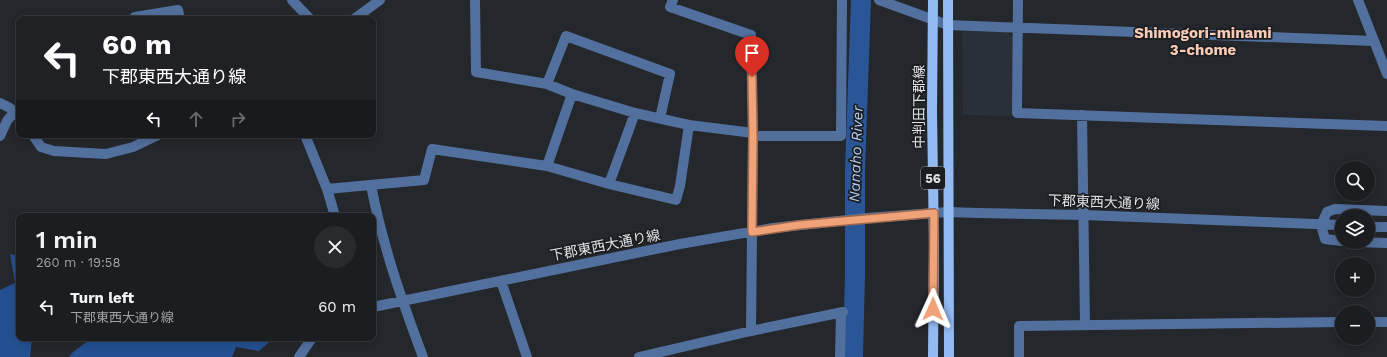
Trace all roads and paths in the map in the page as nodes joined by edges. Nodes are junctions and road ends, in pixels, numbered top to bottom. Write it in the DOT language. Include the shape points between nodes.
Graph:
graph roads {
  1 [pos="292,0"];
  2 [pos="380,0"];
  3 [pos="475,0"];
  4 [pos="673,0"];
  5 [pos="842,0"];
  6 [pos="879,0"];
  7 [pos="933,0"];
  8 [pos="948,0"];
  9 [pos="1018,0"];
  10 [pos="1358,0"];
  11 [pos="141,16"];
  12 [pos="179,16"];
  13 [pos="307,16"];
  14 [pos="358,16"];
  15 [pos="934,20"];
  16 [pos="948,25"];
  17 [pos="1018,28"];
  18 [pos="1374,41"];
  19 [pos="1387,74"];
  20 [pos="548,84"];
  21 [pos="572,94"];
  22 [pos="0,103"];
  23 [pos="635,113"];
  24 [pos="16,114"];
  25 [pos="1082,115"];
  26 [pos="660,118"];
  27 [pos="689,125"];
  28 [pos="1387,126"];
  29 [pos="753,135"];
  30 [pos="0,136"];
  31 [pos="35,138"];
  32 [pos="149,138"];
  33 [pos="306,138"];
  34 [pos="547,166"];
  35 [pos="609,184"];
  36 [pos="371,185"];
  37 [pos="328,189"];
  38 [pos="1387,211"];
  39 [pos="948,212"];
  40 [pos="334,213"];
  41 [pos="934,213"];
  42 [pos="1084,215"];
  43 [pos="1321,224"];
  44 [pos="1335,225"];
  45 [pos="1375,226"];
  46 [pos="1387,227"];
  47 [pos="752,232"];
  48 [pos="1335,240"];
  49 [pos="1375,243"];
  50 [pos="1387,243"];
  51 [pos="501,281"];
  52 [pos="402,301"];
  53 [pos="376,305"];
  54 [pos="1335,322"];
  55 [pos="1375,322"];
  56 [pos="1387,322"];
  57 [pos="1085,325"];
  58 [pos="751,331"];
  59 [pos="310,341"];
  60 [pos="299,357"];
  61 [pos="423,357"];
  62 [pos="527,357"];
  63 [pos="639,357"];
  64 [pos="840,357"];
  65 [pos="933,357"];
  66 [pos="949,357"];
  67 [pos="1019,357"];
  1 -- 13 [label="street"];
  2 -- 14 [label="street"];
  3 -- 20 [label="street" via="476,72"];
  4 -- 29 [label="street" via="670,7 751,36"];
  5 -- 29 [label="street" via="841,136"];
  6 -- 15 [label="street"];
  7 -- 15 [label="main road, 中判田下郡線 / 56"];
  8 -- 16 [label="main road, 中判田下郡線 / 56"];
  9 -- 17 [label="street"];
  10 -- 18 [label="street"];
  11 -- 12 [label="street" via="178,10"];
  15 -- 16 [label="street"];
  15 -- 41 [label="main road, 中判田下郡線 / 56"];
  16 -- 17 [label="street"];
  16 -- 39 [label="main road, 中判田下郡線 / 56"];
  17 -- 18 [label="street"];
  17 -- 25 [label="street" via="1017,113"];
  18 -- 19 [label="street"];
  20 -- 21 [label="street"];
  20 -- 26 [label="street" via="566,36 670,74"];
  21 -- 23 [label="street"];
  21 -- 34 [label="street"];
  22 -- 24 [label="street"];
  23 -- 26 [label="street"];
  23 -- 35 [label="street"];
  24 -- 30 [label="street" via="7,121"];
  25 -- 28 [label="street"];
  25 -- 42 [label="street"];
  26 -- 27 [label="street"];
  27 -- 29 [label="street"];
  27 -- 35 [label="street" via="676,200"];
  29 -- 47 [label="street"];
  31 -- 32 [label="street" via="41,147 54,151 106,154 133,147"];
  33 -- 37 [label="street"];
  34 -- 35 [label="street"];
  34 -- 36 [label="street" via="432,149 424,180"];
  36 -- 37 [label="street"];
  36 -- 52 [label="street"];
  37 -- 40 [label="street"];
  38 -- 43 [label="street" via="1335,209 1327,212"];
  39 -- 41 [label="street, 下郡東西大通り線"];
  39 -- 42 [label="street, 下郡東西大通り線"];
  39 -- 66 [label="main road, 中判田下郡線 / 56"];
  41 -- 47 [label="street, 下郡東西大通り線" via="843,220"];
  41 -- 65 [label="main road, 中判田下郡線 / 56"];
  42 -- 43 [label="street, 下郡東西大通り線"];
  42 -- 57 [label="street"];
  43 -- 44 [label="street, 下郡東西大通り線"];
  43 -- 48 [label="street" via="1325,239"];
  45 -- 46 [label="street"];
  47 -- 51 [label="street, 下郡東西大通り線" via="644,251"];
  47 -- 58 [label="street"];
  49 -- 50 [label="street"];
  51 -- 52 [label="street, 下郡東西大通り線"];
  51 -- 62 [label="street"];
  52 -- 53 [label="street, 下郡東西大通り線"];
  52 -- 61 [label="street"];
  54 -- 57 [label="street"];
  55 -- 56 [label="street"];
  57 -- 67 [label="street" via="1019,326"];
  58 -- 63 [label="street"];
  58 -- 64 [label="street" via="842,313"];
  59 -- 60 [label="street"];
}
